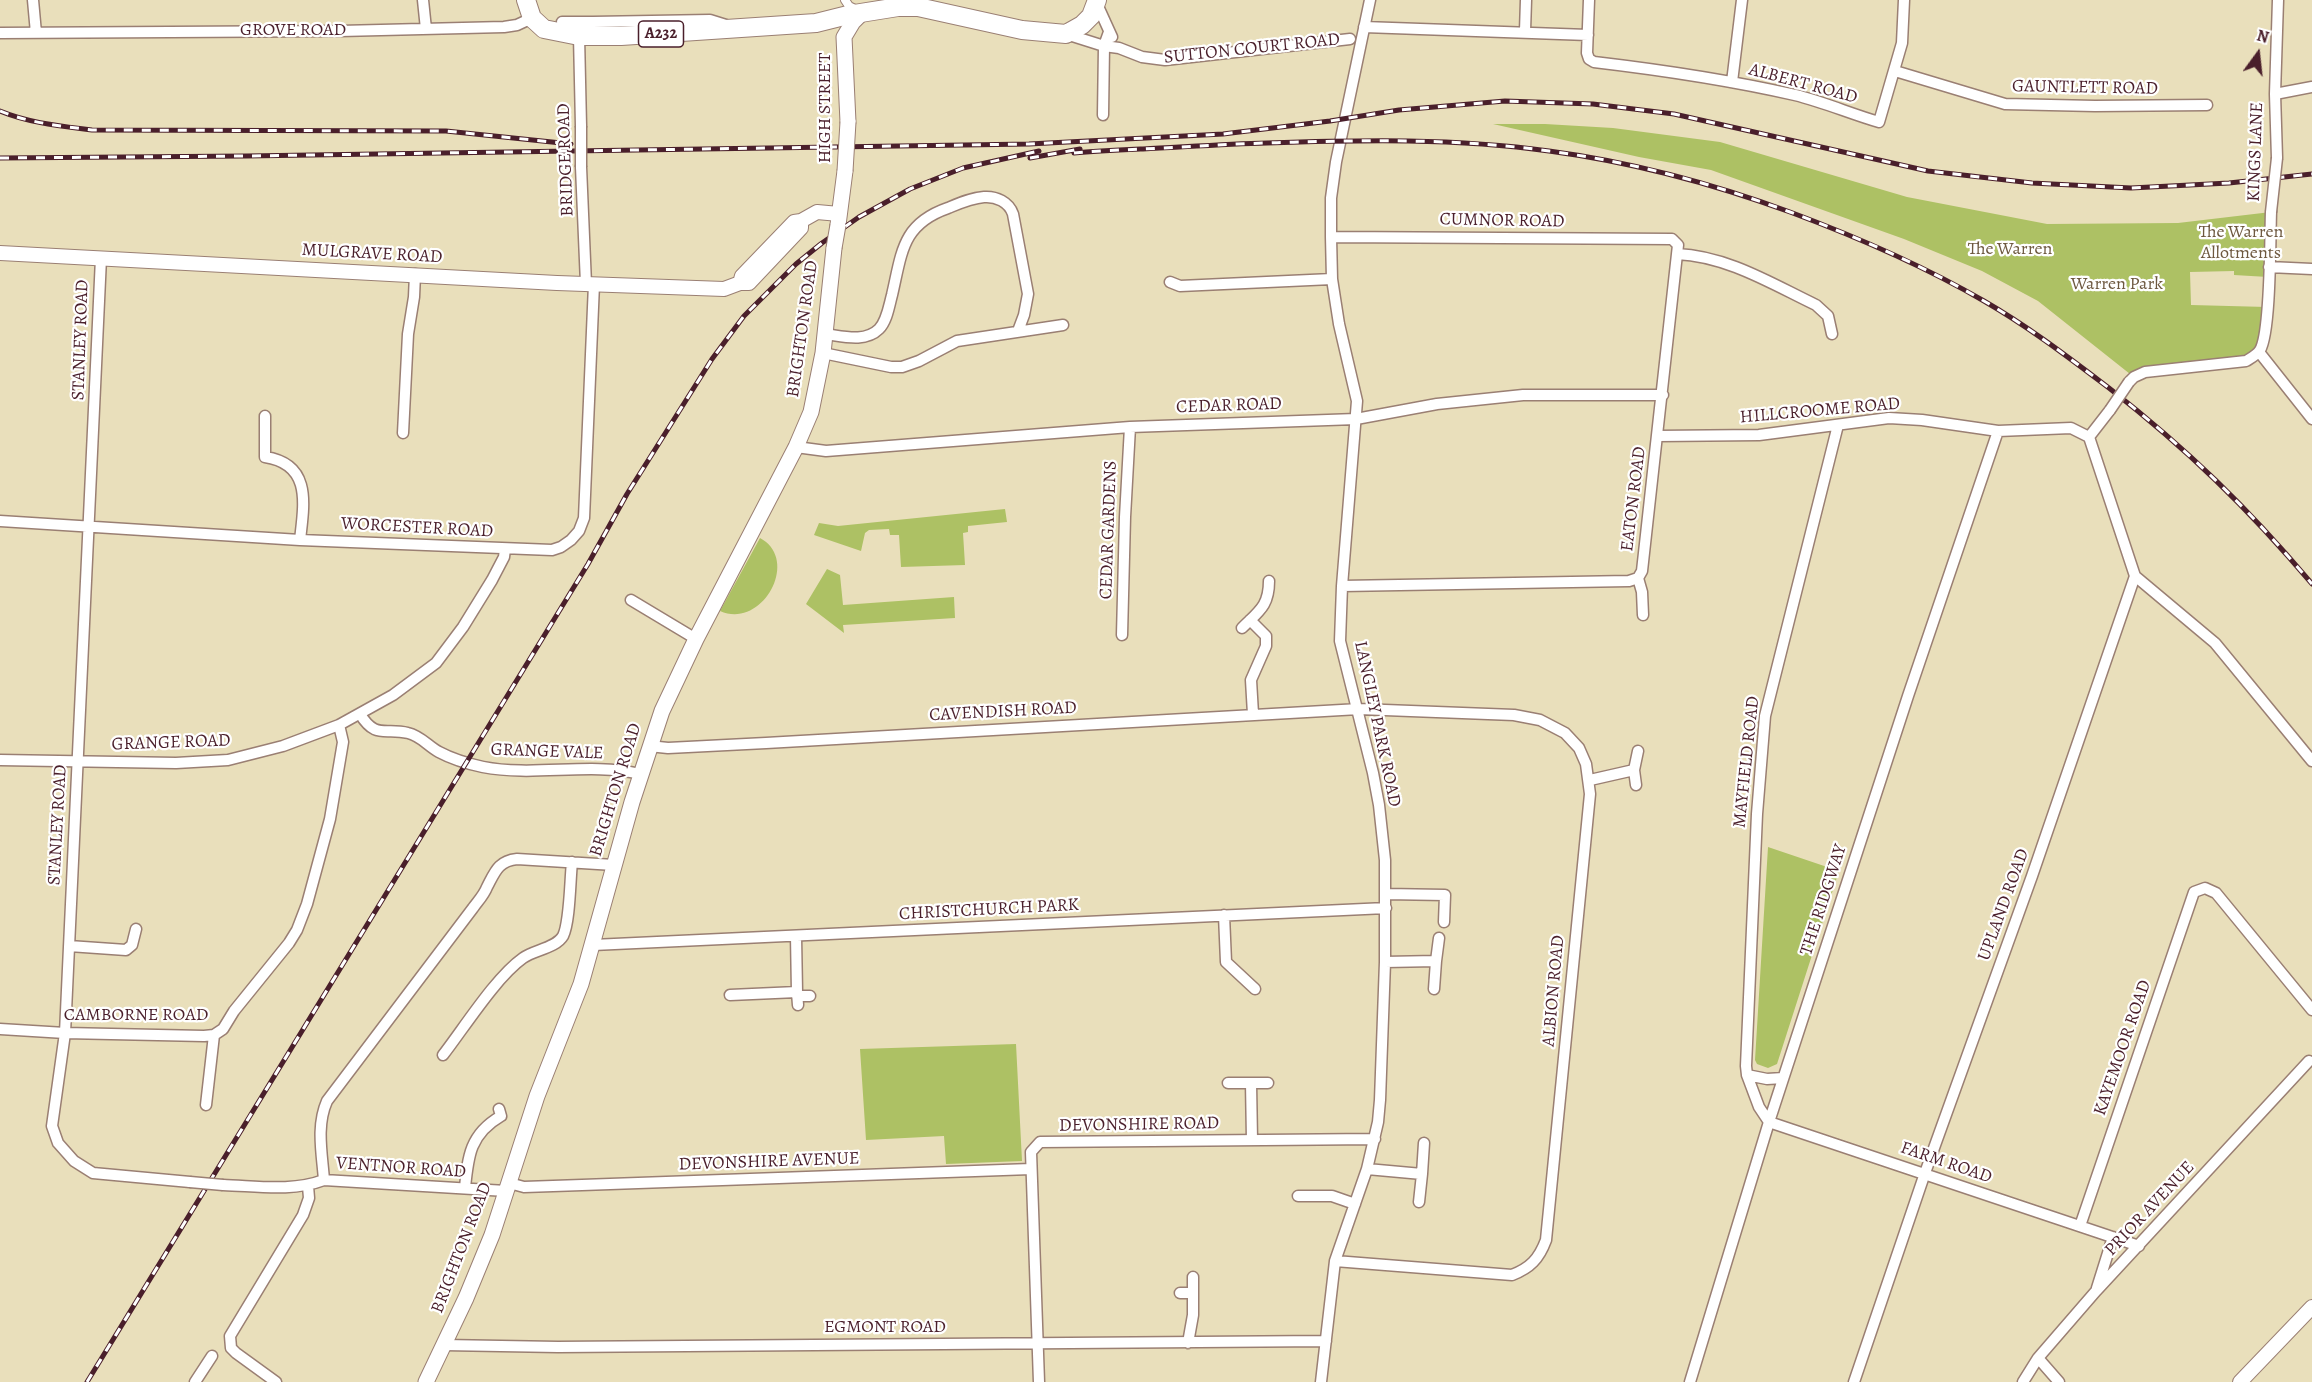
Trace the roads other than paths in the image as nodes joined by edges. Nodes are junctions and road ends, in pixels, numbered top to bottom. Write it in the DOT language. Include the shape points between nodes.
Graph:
graph roads {
  1 [pos="33,0"];
  2 [pos="423,0"];
  3 [pos="526,0"];
  4 [pos="845,0"];
  5 [pos="1370,0"];
  6 [pos="1526,0"];
  7 [pos="1589,0"];
  8 [pos="1742,0"];
  9 [pos="1904,0"];
  10 [pos="2278,0"];
  11 [pos="1097,2"];
  12 [pos="862,13"];
  13 [pos="532,18"];
  14 [pos="562,22"];
  15 [pos="593,22"];
  16 [pos="816,23"];
  17 [pos="670,27"];
  18 [pos="1364,27"];
  19 [pos="426,29"];
  20 [pos="1525,31"];
  21 [pos="1109,32"];
  22 [pos="0,33"];
  23 [pos="36,33"];
  24 [pos="1066,34"];
  25 [pos="1588,35"];
  26 [pos="579,36"];
  27 [pos="844,38"];
  28 [pos="1350,39"];
  29 [pos="1104,46"];
  30 [pos="1119,48"];
  31 [pos="1895,71"];
  32 [pos="1732,82"];
  33 [pos="2312,87"];
  34 [pos="2275,94"];
  35 [pos="2207,105"];
  36 [pos="1103,115"];
  37 [pos="838,219"];
  38 [pos="1331,237"];
  39 [pos="1672,238"];
  40 [pos="0,253"];
  41 [pos="1677,254"];
  42 [pos="101,258"];
  43 [pos="2269,267"];
  44 [pos="2312,269"];
  45 [pos="415,274"];
  46 [pos="1332,279"];
  47 [pos="1170,282"];
  48 [pos="590,284"];
  49 [pos="1063,325"];
  50 [pos="1018,331"];
  51 [pos="825,334"];
  52 [pos="1832,334"];
  53 [pos="2259,352"];
  54 [pos="823,353"];
  55 [pos="1663,395"];
  56 [pos="265,416"];
  57 [pos="1356,418"];
  58 [pos="2312,419"];
  59 [pos="1838,425"];
  60 [pos="1130,427"];
  61 [pos="1998,430"];
  62 [pos="403,433"];
  63 [pos="1658,436"];
  64 [pos="2089,437"];
  65 [pos="796,447"];
  66 [pos="0,521"];
  67 [pos="90,525"];
  68 [pos="300,540"];
  69 [pos="505,549"];
  70 [pos="2135,576"];
  71 [pos="1638,578"];
  72 [pos="1269,580"];
  73 [pos="1341,586"];
  74 [pos="631,600"];
  75 [pos="1643,615"];
  76 [pos="1250,620"];
  77 [pos="1242,628"];
  78 [pos="1122,635"];
  79 [pos="696,639"];
  80 [pos="1359,709"];
  81 [pos="360,714"];
  82 [pos="1253,714"];
  83 [pos="339,725"];
  84 [pos="649,746"];
  85 [pos="1638,751"];
  86 [pos="0,760"];
  87 [pos="2312,761"];
  88 [pos="79,762"];
  89 [pos="1634,770"];
  90 [pos="640,774"];
  91 [pos="1590,780"];
  92 [pos="1636,785"];
  93 [pos="572,862"];
  94 [pos="614,865"];
  95 [pos="1386,894"];
  96 [pos="1386,908"];
  97 [pos="1224,915"];
  98 [pos="1444,922"];
  99 [pos="136,929"];
  100 [pos="796,936"];
  101 [pos="1439,938"];
  102 [pos="593,945"];
  103 [pos="69,946"];
  104 [pos="1436,961"];
  105 [pos="1385,962"];
  106 [pos="1255,989"];
  107 [pos="1434,989"];
  108 [pos="749,994"];
  109 [pos="730,995"];
  110 [pos="810,996"];
  111 [pos="797,997"];
  112 [pos="750,1006"];
  113 [pos="2312,1010"];
  114 [pos="0,1029"];
  115 [pos="65,1033"];
  116 [pos="214,1035"];
  117 [pos="443,1055"];
  118 [pos="2311,1061"];
  119 [pos="1748,1075"];
  120 [pos="1783,1078"];
  121 [pos="1228,1083"];
  122 [pos="1251,1083"];
  123 [pos="1268,1083"];
  124 [pos="206,1105"];
  125 [pos="499,1109"];
  126 [pos="1769,1122"];
  127 [pos="1375,1138"];
  128 [pos="1252,1140"];
  129 [pos="1424,1143"];
  130 [pos="1031,1169"];
  131 [pos="1367,1169"];
  132 [pos="1925,1173"];
  133 [pos="1422,1174"];
  134 [pos="324,1180"];
  135 [pos="308,1186"];
  136 [pos="296,1187"];
  137 [pos="507,1187"];
  138 [pos="465,1188"];
  139 [pos="1298,1196"];
  140 [pos="1419,1203"];
  141 [pos="1355,1204"];
  142 [pos="2080,1226"];
  143 [pos="2113,1237"];
  144 [pos="2139,1246"];
  145 [pos="1335,1261"];
  146 [pos="1193,1277"];
  147 [pos="2096,1291"];
  148 [pos="1180,1293"];
  149 [pos="1193,1293"];
  150 [pos="2312,1307"];
  151 [pos="1326,1341"];
  152 [pos="1188,1343"];
  153 [pos="444,1344"];
  154 [pos="1038,1344"];
  155 [pos="212,1356"];
  156 [pos="2038,1358"];
  157 [pos="195,1382"];
  158 [pos="276,1382"];
  159 [pos="426,1382"];
  160 [pos="1039,1382"];
  161 [pos="1322,1382"];
  162 [pos="1690,1382"];
  163 [pos="1854,1382"];
  164 [pos="2023,1382"];
  165 [pos="2059,1382"];
  166 [pos="2240,1382"];
  1 -- 23 [label="street"];
  2 -- 19 [label="street"];
  3 -- 13 [label="highway"];
  4 -- 12 [label="street"];
  5 -- 18 [label="street, LANGLEY PARK ROAD"];
  6 -- 20 [label="street"];
  7 -- 25 [label="street"];
  8 -- 32 [label="street"];
  9 -- 31 [label="street, ALBERT ROAD" via="1903,34"];
  10 -- 34 [label="street, KINGS LANE"];
  11 -- 21 [label="street"];
  11 -- 24 [label="highway" via="1083,25"];
  12 -- 16 [label="highway, A232"];
  12 -- 24 [label="highway, SUTTON COURT ROAD / A232" via="918,7 1022,30"];
  12 -- 27 [label="main road, HIGH STREET"];
  13 -- 19 [label="street, GROVE ROAD" via="504,27"];
  13 -- 26 [label="highway, A232" via="544,29"];
  14 -- 15 [label="street"];
  15 -- 17 [label="street"];
  15 -- 26 [label="street"];
  16 -- 17 [label="highway, A232"];
  16 -- 27 [label="main road, HIGH STREET"];
  17 -- 26 [label="highway, A232"];
  18 -- 20 [label="street"];
  18 -- 38 [label="street, LANGLEY PARK ROAD" via="1336,162"];
  19 -- 23 [label="street, GROVE ROAD"];
  20 -- 25 [label="street"];
  21 -- 29 [label="street"];
  21 -- 30 [label="street"];
  22 -- 23 [label="street, GROVE ROAD"];
  24 -- 29 [label="street, SUTTON COURT ROAD"];
  25 -- 32 [label="street, ALBERT ROAD" via="1587,53 1594,62"];
  26 -- 48 [label="street, BRIDGE ROAD, bridge" via="581,166"];
  27 -- 37 [label="main road, HIGH STREET, bridge" via="848,122"];
  28 -- 30 [label="street, SUTTON COURT ROAD" via="1165,60"];
  29 -- 30 [label="street, SUTTON COURT ROAD"];
  29 -- 36 [label="street"];
  31 -- 32 [label="street, ALBERT ROAD" via="1879,122 1798,96"];
  31 -- 35 [label="street, GAUNTLETT ROAD" via="2005,104"];
  33 -- 34 [label="street"];
  34 -- 43 [label="street, KINGS LANE, bridge" via="2277,158"];
  37 -- 48 [label="street, MULGRAVE ROAD" via="817,212 794,222 742,276 740,283 724,289"];
  37 -- 51 [label="main road, BRIGHTON ROAD, bridge"];
  38 -- 39 [label="street, CUMNOR ROAD"];
  38 -- 46 [label="street, LANGLEY PARK ROAD"];
  39 -- 41 [label="street, EATON ROAD" via="1678,245"];
  40 -- 42 [label="street, MULGRAVE ROAD"];
  41 -- 52 [label="street" via="1725,262 1816,305 1828,316"];
  41 -- 55 [label="street, EATON ROAD"];
  42 -- 45 [label="street, MULGRAVE ROAD"];
  42 -- 67 [label="street, STANLEY ROAD"];
  43 -- 44 [label="street"];
  43 -- 53 [label="street, KINGS LANE" via="2264,340"];
  45 -- 48 [label="street, MULGRAVE ROAD"];
  45 -- 62 [label="street" via="408,326"];
  46 -- 47 [label="street" via="1180,286"];
  46 -- 57 [label="street, LANGLEY PARK ROAD" via="1354,382"];
  48 -- 69 [label="street, WORCESTER ROAD" via="583,523 574,537 552,550"];
  49 -- 50 [label="street"];
  50 -- 51 [label="street" via="1028,294 1013,214 1007,203 990,197 930,214 917,224 904,248 887,315 879,330 850,338"];
  50 -- 54 [label="street" via="957,341 902,367"];
  51 -- 54 [label="main road, BRIGHTON ROAD"];
  53 -- 58 [label="street"];
  53 -- 64 [label="street, bridge" via="2246,360 2145,372 2134,377"];
  54 -- 65 [label="main road, BRIGHTON ROAD" via="816,396"];
  55 -- 57 [label="street, CEDAR ROAD" via="1502,396"];
  55 -- 63 [label="street, EATON ROAD"];
  56 -- 68 [label="street" via="265,457 283,462 302,485"];
  57 -- 60 [label="street, CEDAR ROAD"];
  57 -- 73 [label="street, LANGLEY PARK ROAD"];
  59 -- 61 [label="street, HILLCROOME ROAD" via="1889,418"];
  59 -- 63 [label="street, HILLCROOME ROAD" via="1759,435"];
  59 -- 119 [label="street, MAYFIELD ROAD" via="1765,716 1756,814"];
  60 -- 65 [label="street, CEDAR ROAD" via="826,451"];
  60 -- 78 [label="street, CEDAR GARDENS"];
  61 -- 64 [label="street, HILLCROOME ROAD" via="2066,427"];
  61 -- 120 [label="street, THE RIDGWAY"];
  63 -- 71 [label="street, EATON ROAD" via="1642,572"];
  64 -- 70 [label="street"];
  65 -- 79 [label="main road, BRIGHTON ROAD"];
  66 -- 67 [label="street, WORCESTER ROAD"];
  67 -- 68 [label="street, WORCESTER ROAD"];
  67 -- 88 [label="street, STANLEY ROAD"];
  68 -- 69 [label="street, WORCESTER ROAD"];
  69 -- 81 [label="street, GRANGE ROAD" via="492,580 436,663"];
  70 -- 87 [label="street" via="2215,643"];
  70 -- 132 [label="street, UPLAND ROAD"];
  71 -- 73 [label="street, EATON ROAD"];
  71 -- 75 [label="street"];
  72 -- 76 [label="street" via="1265,606"];
  73 -- 80 [label="street, LANGLEY PARK ROAD" via="1340,641"];
  74 -- 79 [label="street"];
  76 -- 77 [label="street"];
  76 -- 82 [label="street" via="1266,636 1266,646 1251,680"];
  79 -- 84 [label="main road, BRIGHTON ROAD"];
  80 -- 82 [label="street, CAVENDISH ROAD"];
  80 -- 91 [label="street, ALBION ROAD" via="1514,715 1540,720 1565,733 1579,748"];
  80 -- 95 [label="street, LANGLEY PARK ROAD" via="1379,806"];
  81 -- 83 [label="street, GRANGE ROAD"];
  81 -- 90 [label="street, GRANGE VALE" via="378,732 409,733 441,753 473,765 506,770"];
  82 -- 84 [label="street, CAVENDISH ROAD" via="766,743"];
  83 -- 88 [label="street, GRANGE ROAD" via="284,746 228,760"];
  83 -- 116 [label="street, CAMBORNE ROAD" via="343,742 338,782 302,918 290,943 223,1029"];
  84 -- 90 [label="main road, BRIGHTON ROAD"];
  85 -- 89 [label="street"];
  86 -- 88 [label="street, GRANGE ROAD"];
  88 -- 103 [label="street, STANLEY ROAD"];
  89 -- 91 [label="street"];
  89 -- 92 [label="street"];
  90 -- 94 [label="main road, BRIGHTON ROAD"];
  91 -- 145 [label="street, ALBION ROAD" via="1543,1250 1531,1266 1512,1275"];
  93 -- 94 [label="street"];
  93 -- 117 [label="street" via="561,938 528,954 514,966"];
  93 -- 134 [label="street" via="508,860 500,864 476,901 412,978 327,1101 320,1122"];
  94 -- 102 [label="main road, BRIGHTON ROAD"];
  95 -- 96 [label="street, LANGLEY PARK ROAD"];
  95 -- 98 [label="street" via="1445,890"];
  96 -- 97 [label="street, CHRISTCHURCH PARK"];
  96 -- 105 [label="street, LANGLEY PARK ROAD"];
  97 -- 100 [label="street, CHRISTCHURCH PARK"];
  97 -- 106 [label="street" via="1226,962"];
  99 -- 103 [label="street" via="132,945 126,950"];
  100 -- 102 [label="street, CHRISTCHURCH PARK"];
  100 -- 111 [label="street"];
  101 -- 104 [label="street"];
  102 -- 137 [label="main road, BRIGHTON ROAD"];
  103 -- 115 [label="street, STANLEY ROAD"];
  104 -- 105 [label="street"];
  104 -- 107 [label="street"];
  105 -- 127 [label="street, LANGLEY PARK ROAD"];
  108 -- 109 [label="street"];
  108 -- 111 [label="street"];
  108 -- 112 [label="street"];
  110 -- 111 [label="street"];
  113 -- 142 [label="street, KAYEMOOR ROAD" via="2216,893 2205,888 2194,892"];
  114 -- 115 [label="street, CAMBORNE ROAD"];
  115 -- 116 [label="street, CAMBORNE ROAD"];
  115 -- 136 [label="street, STANLEY ROAD, bridge" via="52,1126 58,1143 74,1161 93,1173 223,1185"];
  116 -- 124 [label="street"];
  118 -- 144 [label="street, PRIOR AVENUE"];
  119 -- 120 [label="street"];
  119 -- 126 [label="street, MAYFIELD ROAD" via="1759,1107"];
  120 -- 126 [label="street, THE RIDGWAY"];
  121 -- 122 [label="street"];
  122 -- 123 [label="street"];
  122 -- 128 [label="street"];
  125 -- 138 [label="street" via="501,1116 486,1126 473,1143"];
  126 -- 132 [label="street, FARM ROAD"];
  126 -- 162 [label="street, THE RIDGWAY"];
  127 -- 128 [label="street, DEVONSHIRE ROAD"];
  127 -- 131 [label="street, LANGLEY PARK ROAD"];
  128 -- 130 [label="street, DEVONSHIRE ROAD" via="1041,1142 1031,1152"];
  129 -- 133 [label="street"];
  130 -- 137 [label="street, DEVONSHIRE AVENUE"];
  130 -- 154 [label="street, DEVONSHIRE ROAD"];
  131 -- 133 [label="street"];
  131 -- 141 [label="street, LANGLEY PARK ROAD"];
  132 -- 142 [label="street, FARM ROAD"];
  132 -- 163 [label="street, UPLAND ROAD"];
  133 -- 140 [label="street"];
  134 -- 135 [label="street, VENTNOR ROAD"];
  134 -- 138 [label="street, VENTNOR ROAD"];
  135 -- 136 [label="street, VENTNOR ROAD"];
  135 -- 158 [label="street" via="309,1198 303,1215 230,1336 231,1348 236,1353"];
  137 -- 138 [label="street, VENTNOR ROAD"];
  137 -- 153 [label="main road, BRIGHTON ROAD" via="486,1250"];
  139 -- 141 [label="street" via="1332,1196"];
  141 -- 145 [label="street, LANGLEY PARK ROAD"];
  142 -- 143 [label="street, FARM ROAD"];
  143 -- 144 [label="street, FARM ROAD"];
  143 -- 147 [label="street"];
  144 -- 147 [label="street, PRIOR AVENUE"];
  145 -- 151 [label="street, LANGLEY PARK ROAD"];
  146 -- 149 [label="street"];
  147 -- 156 [label="street, PRIOR AVENUE"];
  148 -- 149 [label="street"];
  149 -- 152 [label="street"];
  150 -- 166 [label="street"];
  151 -- 152 [label="street, EGMONT ROAD"];
  151 -- 161 [label="street, LANGLEY PARK ROAD"];
  152 -- 154 [label="street, EGMONT ROAD"];
  153 -- 154 [label="street, EGMONT ROAD" via="558,1347"];
  153 -- 159 [label="main road, BRIGHTON ROAD"];
  154 -- 160 [label="street, DEVONSHIRE ROAD"];
  155 -- 157 [label="street"];
  156 -- 164 [label="street, PRIOR AVENUE"];
  156 -- 165 [label="street"];
}
